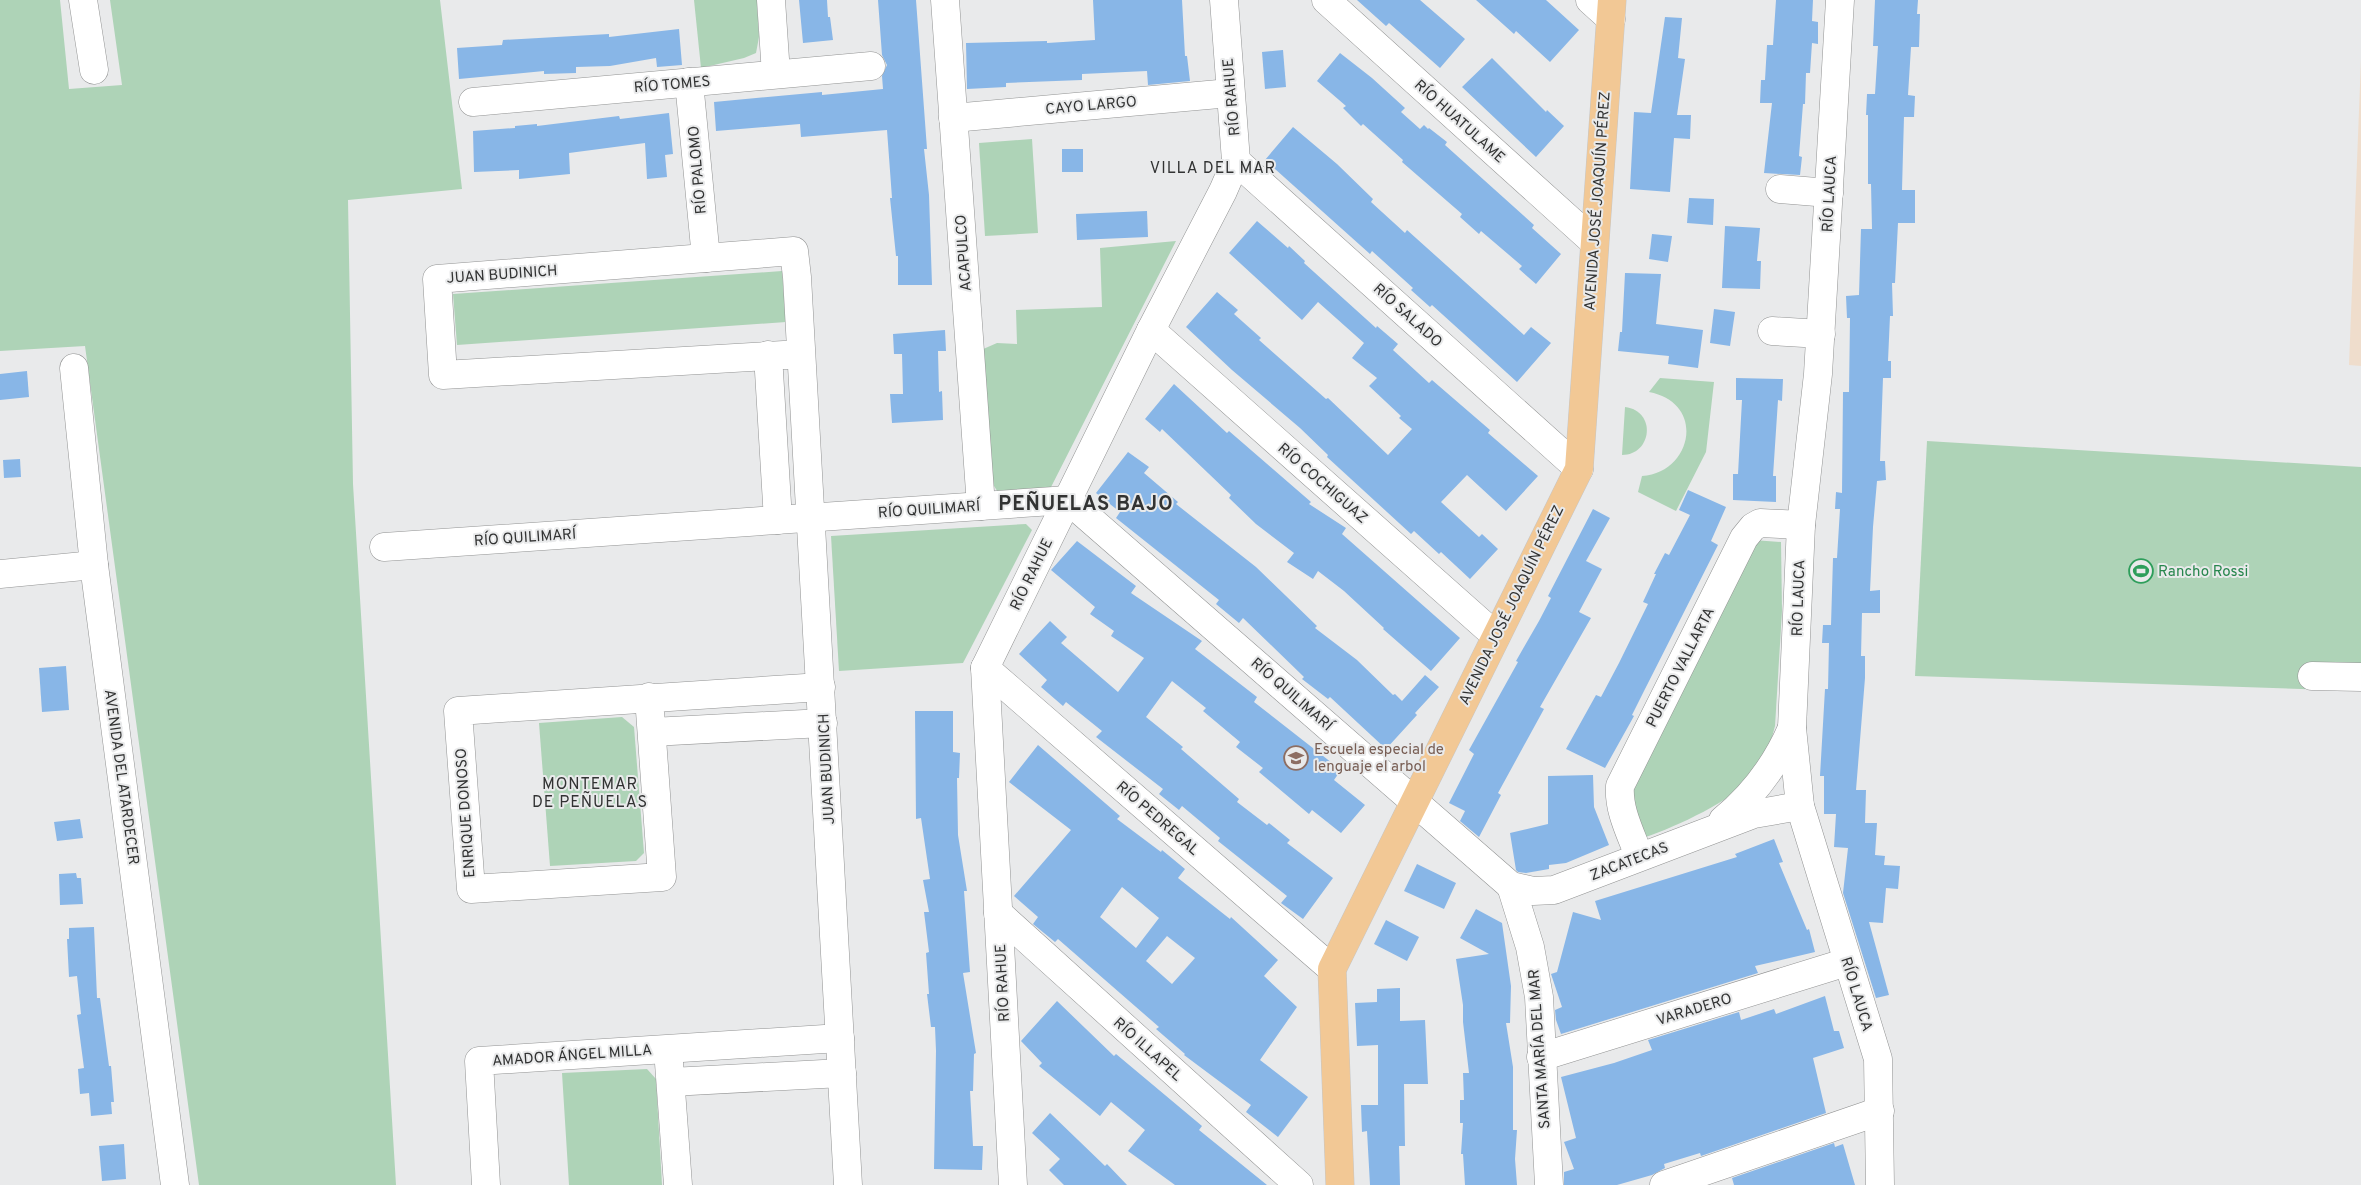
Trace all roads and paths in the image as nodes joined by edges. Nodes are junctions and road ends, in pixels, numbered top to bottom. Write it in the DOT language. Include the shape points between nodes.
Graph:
graph roads {
  1 [pos="83,0"];
  2 [pos="771,0"];
  3 [pos="946,0"];
  4 [pos="1224,0"];
  5 [pos="1326,0"];
  6 [pos="1590,0"];
  7 [pos="1840,0"];
  8 [pos="1612,10"];
  9 [pos="871,66"];
  10 [pos="94,70"];
  11 [pos="776,74"];
  12 [pos="689,82"];
  13 [pos="1230,93"];
  14 [pos="473,102"];
  15 [pos="953,118"];
  16 [pos="1236,161"];
  17 [pos="1780,189"];
  18 [pos="1829,193"];
  19 [pos="1594,242"];
  20 [pos="706,258"];
  21 [pos="1151,330"];
  22 [pos="1772,332"];
  23 [pos="1821,334"];
  24 [pos="802,354"];
  25 [pos="768,355"];
  26 [pos="74,368"];
  27 [pos="1579,468"];
  28 [pos="1068,500"];
  29 [pos="981,506"];
  30 [pos="812,518"];
  31 [pos="778,520"];
  32 [pos="1801,525"];
  33 [pos="384,547"];
  34 [pos="94,566"];
  35 [pos="0,574"];
  36 [pos="1496,636"];
  37 [pos="985,668"];
  38 [pos="2312,676"];
  39 [pos="2361,677"];
  40 [pos="821,688"];
  41 [pos="650,697"];
  42 [pos="823,723"];
  43 [pos="1792,728"];
  44 [pos="652,732"];
  45 [pos="1415,801"];
  46 [pos="1800,806"];
  47 [pos="1703,833"];
  48 [pos="1639,856"];
  49 [pos="1511,886"];
  50 [pos="1554,890"];
  51 [pos="998,913"];
  52 [pos="1528,939"];
  53 [pos="1847,962"];
  54 [pos="1332,969"];
  55 [pos="840,1038"];
  56 [pos="668,1049"];
  57 [pos="1541,1056"];
  58 [pos="842,1073"];
  59 [pos="671,1082"];
  60 [pos="1880,1111"];
  61 [pos="1012,1175"];
  62 [pos="175,1185"];
  63 [pos="486,1185"];
  64 [pos="678,1185"];
  65 [pos="848,1185"];
  66 [pos="1035,1185"];
  67 [pos="1298,1185"];
  68 [pos="1340,1185"];
  69 [pos="1549,1185"];
  70 [pos="1664,1185"];
  71 [pos="1880,1185"];
  1 -- 10 [label="street"];
  2 -- 11 [label="street"];
  3 -- 15 [label="street, ACAPULCO"];
  4 -- 13 [label="street, RÍO RAHUE"];
  5 -- 19 [label="street, RÍO HUATULAME"];
  6 -- 8 [label="street"];
  7 -- 18 [label="street, RÍO LAUCA"];
  8 -- 19 [label="main road, AVENIDA JOSÉ JOAQUÍN PÉREZ"];
  9 -- 11 [label="street, RÍO TOMES"];
  11 -- 12 [label="street, RÍO TOMES"];
  12 -- 14 [label="street, RÍO TOMES"];
  12 -- 20 [label="street, RÍO PALOMO"];
  13 -- 15 [label="street, CAYO LARGO"];
  13 -- 16 [label="street, RÍO RAHUE"];
  15 -- 29 [label="street, ACAPULCO"];
  16 -- 21 [label="street, RÍO RAHUE"];
  16 -- 27 [label="street, RÍO SALADO"];
  17 -- 18 [label="street"];
  18 -- 23 [label="street, RÍO LAUCA"];
  19 -- 27 [label="main road, AVENIDA JOSÉ JOAQUÍN PÉREZ"];
  20 -- 24 [label="street, JUAN BUDINICH" via="794,251"];
  20 -- 25 [label="street, JUAN BUDINICH" via="438,279 443,375"];
  21 -- 28 [label="street, RÍO RAHUE"];
  21 -- 36 [label="street, RÍO COCHIGUAZ"];
  22 -- 23 [label="street"];
  23 -- 32 [label="street, RÍO LAUCA"];
  24 -- 25 [label="street, JUAN BUDINICH"];
  24 -- 30 [label="street, JUAN BUDINICH"];
  25 -- 31 [label="street"];
  26 -- 34 [label="street, AVENIDA DEL ATARDECER"];
  27 -- 36 [label="main road, AVENIDA JOSÉ JOAQUÍN PÉREZ"];
  28 -- 29 [label="street, RÍO QUILIMARÍ"];
  28 -- 37 [label="street, RÍO RAHUE"];
  28 -- 45 [label="street, RÍO QUILIMARÍ"];
  29 -- 30 [label="street, RÍO QUILIMARÍ"];
  30 -- 31 [label="street, RÍO QUILIMARÍ"];
  30 -- 40 [label="street, JUAN BUDINICH"];
  31 -- 33 [label="street, RÍO QUILIMARÍ"];
  32 -- 43 [label="street, RÍO LAUCA"];
  32 -- 48 [label="street, PUERTO VALLARTA" via="1760,523 1744,538 1620,786 1619,798"];
  34 -- 35 [label="street"];
  34 -- 62 [label="street, AVENIDA DEL ATARDECER"];
  36 -- 45 [label="main road, AVENIDA JOSÉ JOAQUÍN PÉREZ"];
  37 -- 51 [label="street, RÍO RAHUE"];
  37 -- 54 [label="street, RÍO PEDREGAL"];
  38 -- 39 [label="street"];
  40 -- 41 [label="street, ENRIQUE DONOSO"];
  40 -- 42 [label="street, JUAN BUDINICH"];
  41 -- 44 [label="street, ENRIQUE DONOSO"];
  41 -- 44 [label="street, ENRIQUE DONOSO" via="458,711 471,888 662,877"];
  42 -- 44 [label="street"];
  42 -- 55 [label="street, JUAN BUDINICH"];
  43 -- 46 [label="street, RÍO LAUCA"];
  43 -- 47 [label="street, ZACATECAS" via="1770,772 1754,792"];
  45 -- 49 [label="street, RÍO QUILIMARÍ"];
  45 -- 54 [label="main road, AVENIDA JOSÉ JOAQUÍN PÉREZ"];
  46 -- 47 [label="street, ZACATECAS" via="1754,814"];
  46 -- 53 [label="street, RÍO LAUCA"];
  47 -- 48 [label="street, ZACATECAS"];
  48 -- 50 [label="street, ZACATECAS"];
  49 -- 50 [label="street, ZACATECAS" via="1532,892"];
  49 -- 52 [label="street, SANTA MARÍA DEL MAR"];
  50 -- 52 [label="street, ZACATECAS" via="1538,908"];
  51 -- 61 [label="street, RÍO RAHUE"];
  51 -- 67 [label="street, RÍO ILLAPEL"];
  52 -- 57 [label="street, SANTA MARÍA DEL MAR" via="1538,997"];
  53 -- 57 [label="street, VARADERO"];
  53 -- 60 [label="street, RÍO LAUCA" via="1878,1060"];
  54 -- 68 [label="main road, AVENIDA JOSÉ JOAQUÍN PÉREZ"];
  55 -- 56 [label="street, AMADOR ÁNGEL MILLA"];
  55 -- 58 [label="street, JUAN BUDINICH"];
  56 -- 59 [label="street, AMADOR ÁNGEL MILLA"];
  56 -- 63 [label="street, AMADOR ÁNGEL MILLA" via="479,1061"];
  57 -- 69 [label="street, SANTA MARÍA DEL MAR"];
  58 -- 59 [label="street"];
  58 -- 65 [label="street, JUAN BUDINICH"];
  59 -- 64 [label="street, AMADOR ÁNGEL MILLA"];
  60 -- 70 [label="street"];
  60 -- 71 [label="street, RÍO LAUCA"];
  61 -- 66 [label="street"];
}
